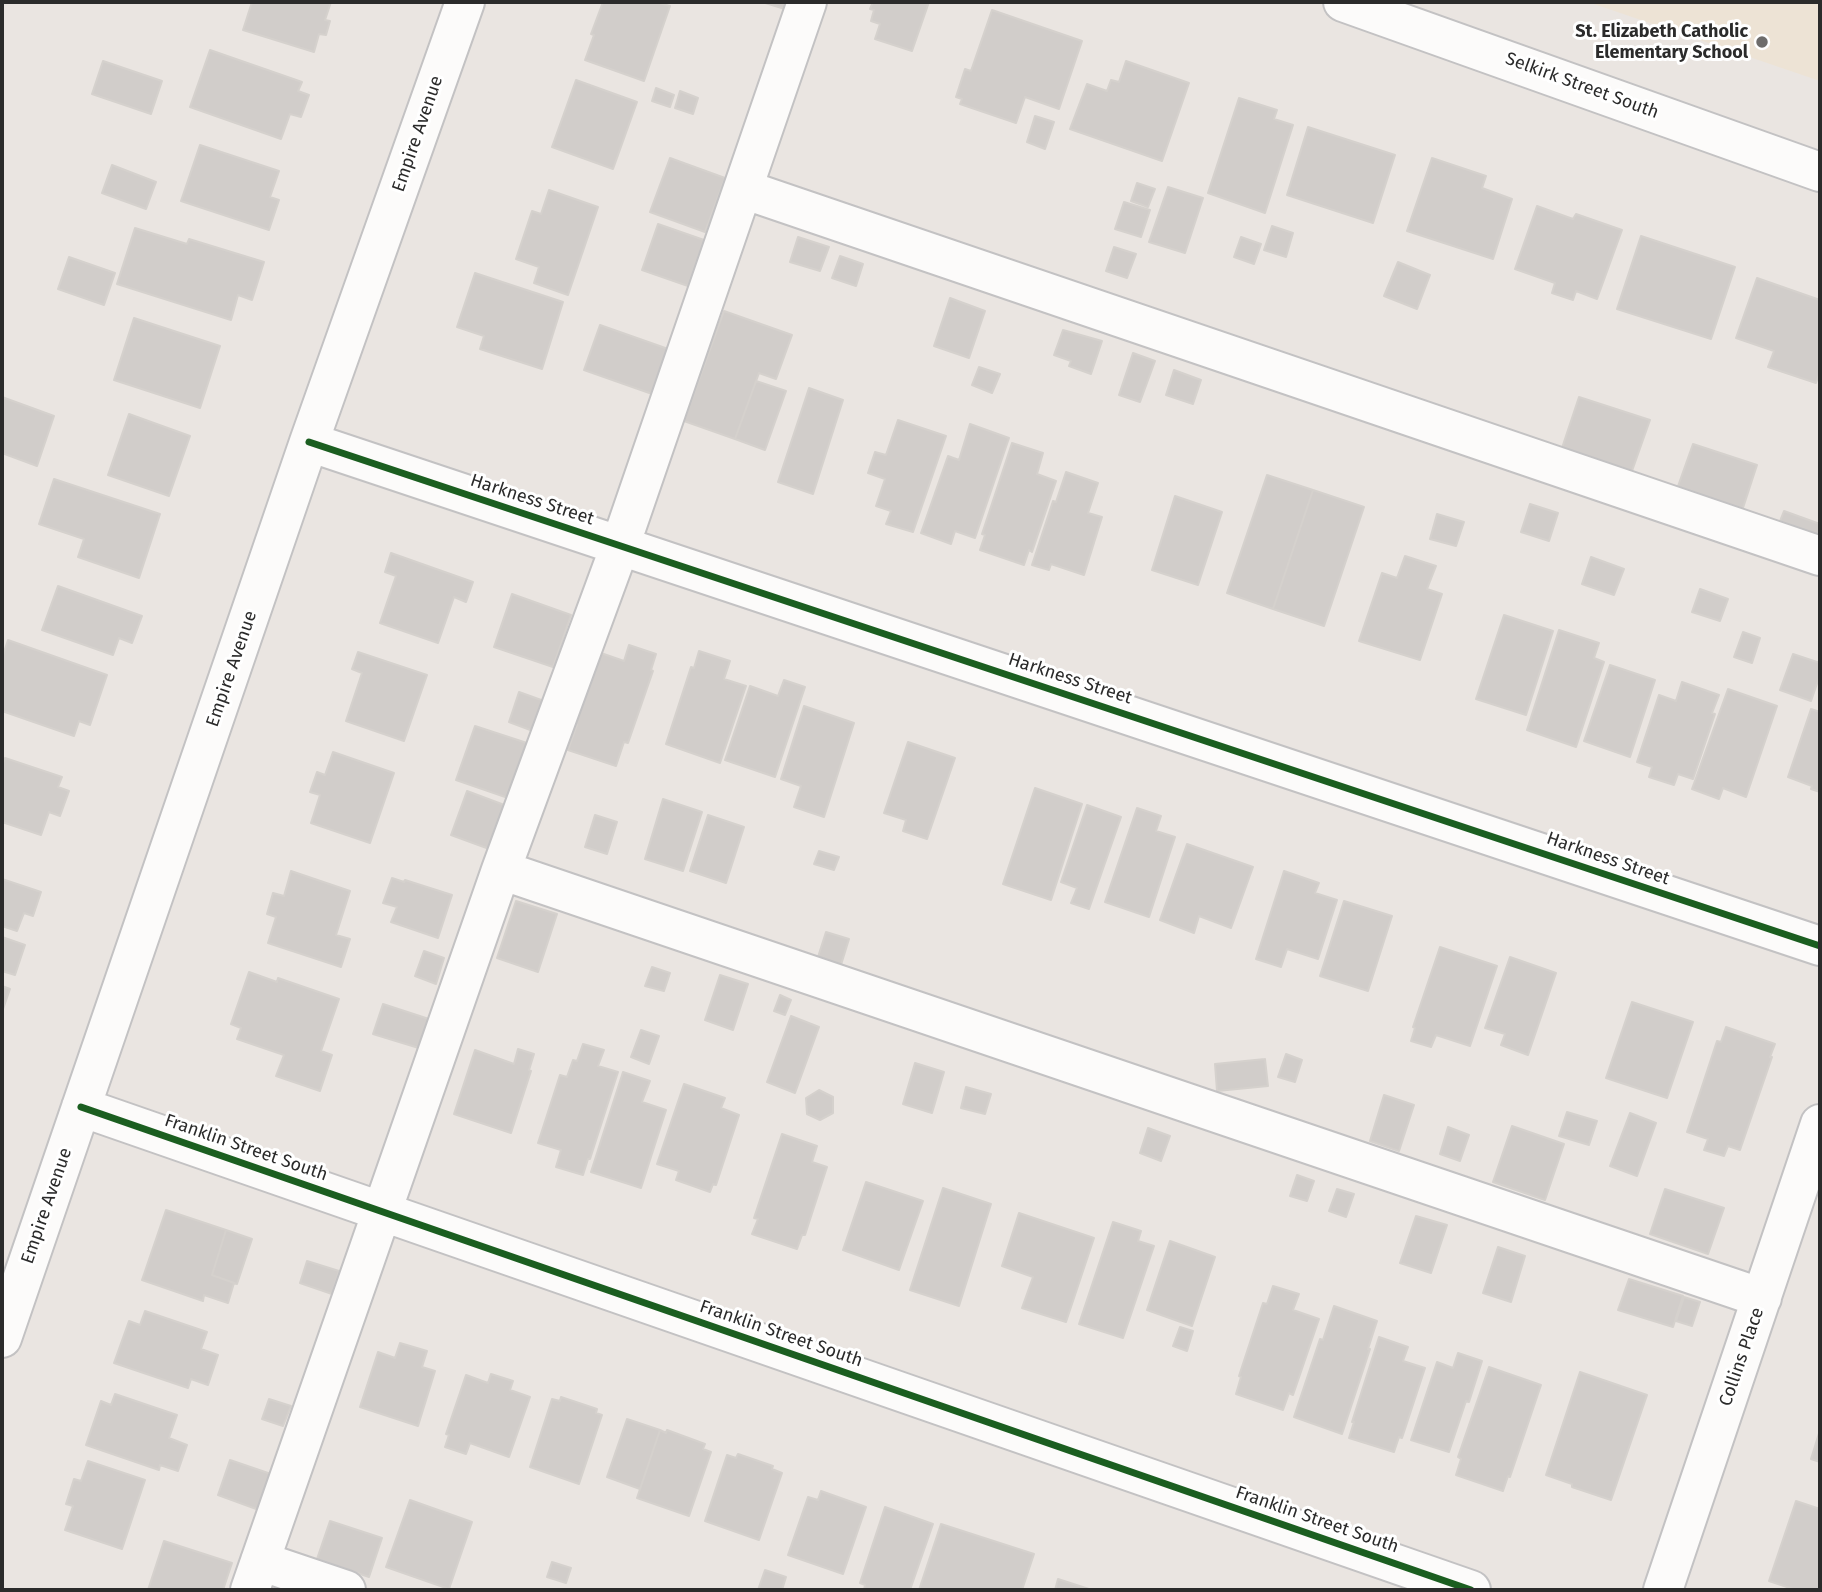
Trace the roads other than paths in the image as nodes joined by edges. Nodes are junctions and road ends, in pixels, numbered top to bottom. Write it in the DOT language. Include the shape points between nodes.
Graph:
graph roads {
  1 [pos="465,2"];
  2 [pos="807,2"];
  3 [pos="1343,2"];
  4 [pos="1820,172"];
  5 [pos="743,189"];
  6 [pos="309,442"];
  7 [pos="620,546"];
  8 [pos="1820,556"];
  9 [pos="501,870"];
  10 [pos="1820,946"];
  11 [pos="81,1107"];
  12 [pos="1820,1124"];
  13 [pos="381,1211"];
  14 [pos="1762,1298"];
  15 [pos="2,1338"];
  16 [pos="255,1576"];
  17 [pos="346,1590"];
  18 [pos="1471,1590"];
  19 [pos="1663,1590"];
  1 -- 6 [label="street, Empire Avenue"];
  2 -- 5 [label="street"];
  3 -- 4 [label="street, Selkirk Street South"];
  5 -- 7 [label="street"];
  5 -- 8 [label="street"];
  6 -- 7 [label="street, Harkness Street"];
  6 -- 11 [label="street, Empire Avenue"];
  7 -- 9 [label="street"];
  7 -- 10 [label="street, Harkness Street"];
  9 -- 13 [label="street"];
  9 -- 14 [label="street"];
  11 -- 13 [label="street, Franklin Street South"];
  11 -- 15 [label="street, Empire Avenue"];
  12 -- 14 [label="street, Collins Place"];
  13 -- 16 [label="street"];
  13 -- 18 [label="street, Franklin Street South"];
  14 -- 19 [label="street, Collins Place"];
  16 -- 17 [label="street"];
}
